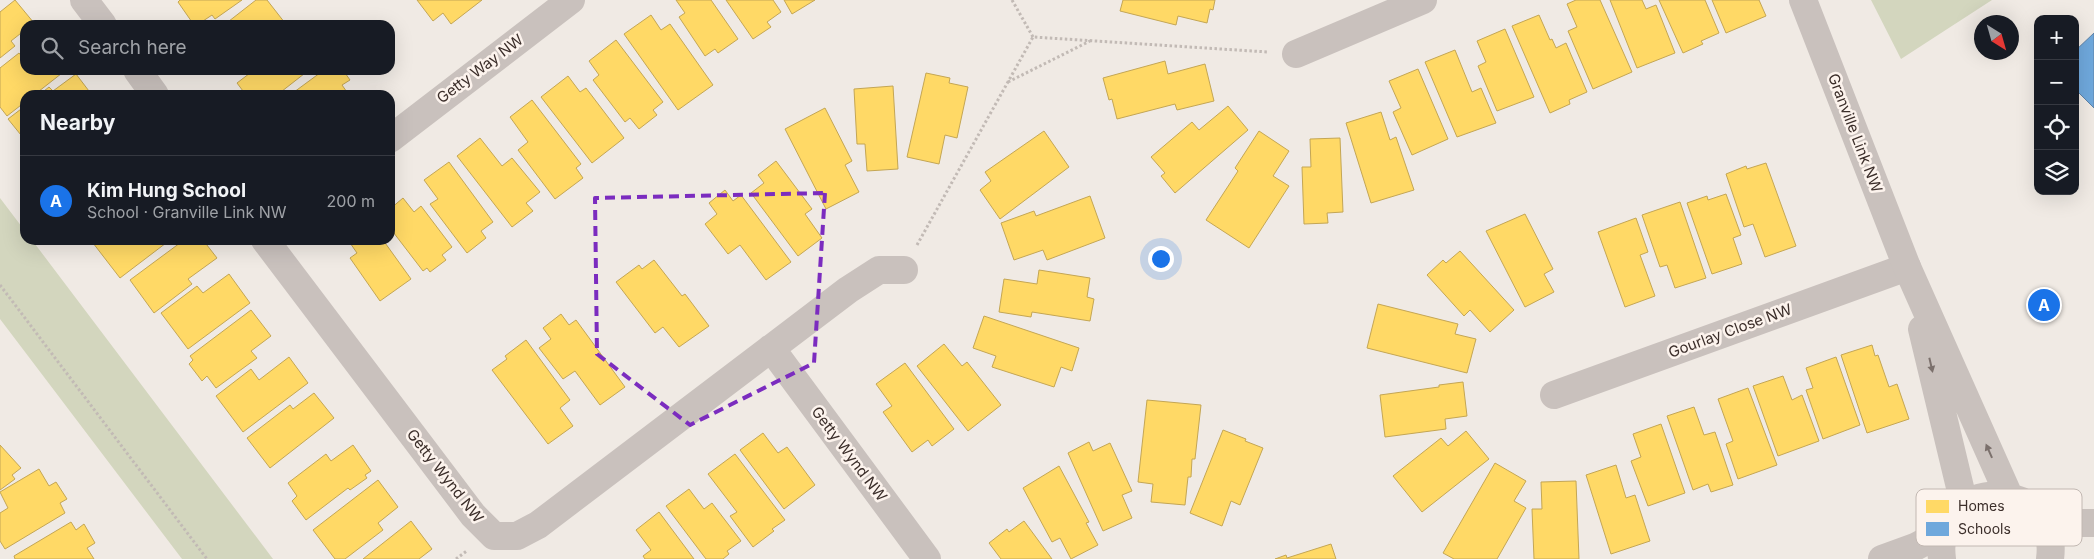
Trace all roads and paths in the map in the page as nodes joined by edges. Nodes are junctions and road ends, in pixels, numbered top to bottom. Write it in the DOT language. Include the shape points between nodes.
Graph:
graph roads {
  1 [pos="84,0"];
  2 [pos="571,0"];
  3 [pos="1012,0"];
  4 [pos="1423,0"];
  5 [pos="1803,0"];
  6 [pos="99,20"];
  7 [pos="1033,37"];
  8 [pos="1090,41"];
  9 [pos="1296,54"];
  10 [pos="141,75"];
  11 [pos="1008,82"];
  12 [pos="152,90"];
  13 [pos="395,135"];
  14 [pos="269,245"];
  15 [pos="1907,267"];
  16 [pos="904,270"];
  17 [pos="0,284"];
  18 [pos="771,348"];
  19 [pos="1554,395"];
  20 [pos="1960,489"];
  21 [pos="2006,489"];
  22 [pos="1917,546"];
  23 [pos="1940,546"];
  24 [pos="2051,546"];
  25 [pos="207,559"];
  26 [pos="927,559"];
  27 [pos="1882,559"];
  28 [pos="1942,559"];
  29 [pos="2050,559"];
  1 -- 6 [label="street"];
  2 -- 13 [label="street, Getty Way NW"];
  3 -- 7 [label="path"];
  4 -- 9 [label="street"];
  5 -- 15 [label="street, Granville Link NW"];
  7 -- 8 [label="path"];
  7 -- 11 [label="path"];
  8 -- 9 [label="path"];
  8 -- 11 [label="path"];
  10 -- 12 [label="street"];
  11 -- 16 [label="path"];
  14 -- 18 [label="street, Getty Wynd NW" via="473,515 494,536 517,536 538,525"];
  15 -- 19 [label="street, Gourlay Close NW"];
  15 -- 20 [label="street, Granville Link NW, one-way"];
  21 -- 15 [label="street, Granville Link NW, one-way"];
  16 -- 18 [label="street, Getty Wynd NW" via="879,270"];
  17 -- 25 [label="path"];
  18 -- 26 [label="street, Getty Wynd NW"];
  22 -- 27 [label="street"];
  23 -- 28 [label="street"];
  24 -- 29 [label="street"];
}
